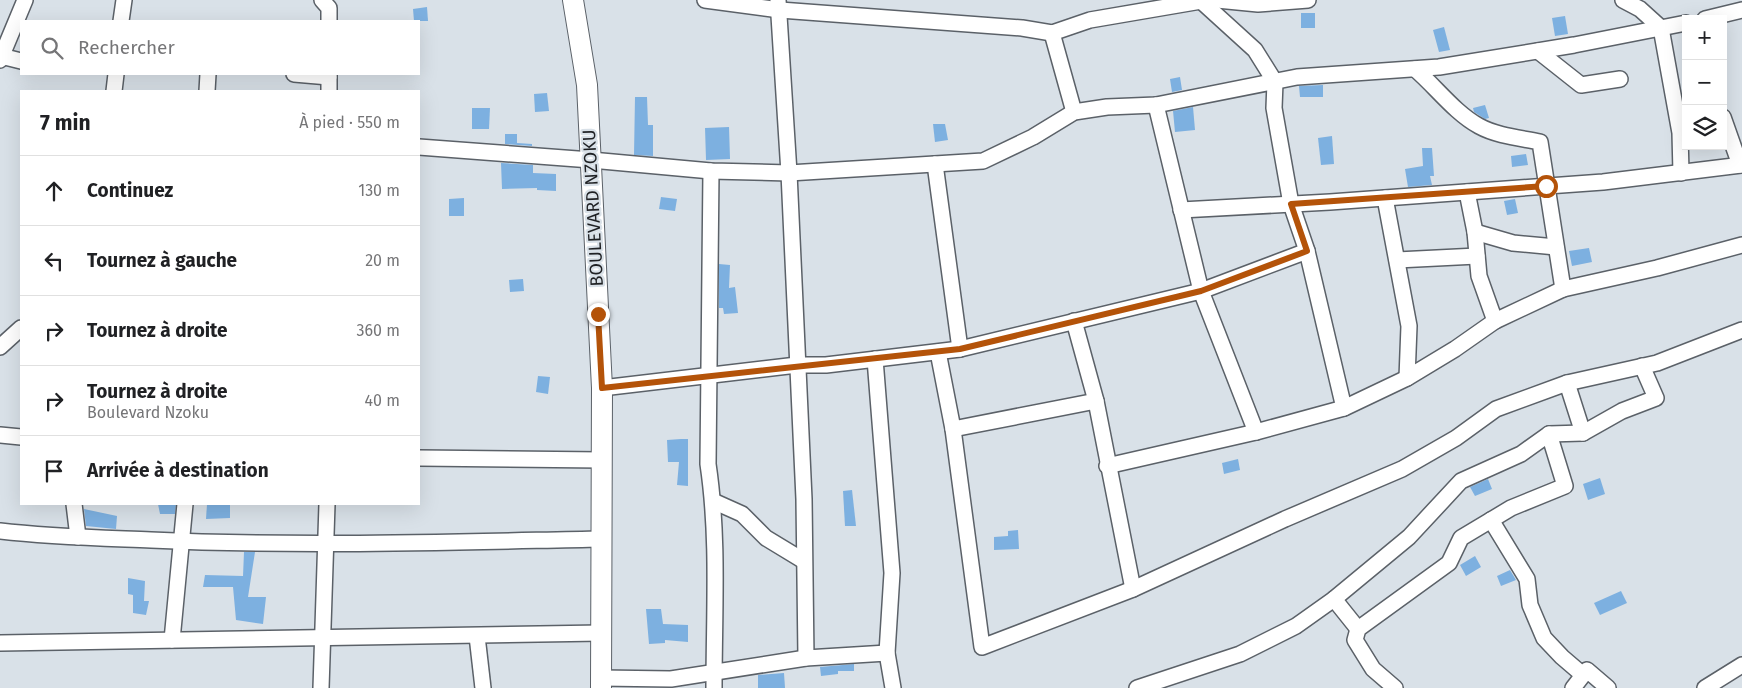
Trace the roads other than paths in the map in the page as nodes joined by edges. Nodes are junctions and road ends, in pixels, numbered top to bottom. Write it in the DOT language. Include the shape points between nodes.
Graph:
graph roads {
  1 [pos="25,0"];
  2 [pos="124,0"];
  3 [pos="573,0"];
  4 [pos="705,0"];
  5 [pos="850,0"];
  6 [pos="1201,0"];
  7 [pos="1207,0"];
  8 [pos="1217,0"];
  9 [pos="1308,0"];
  10 [pos="1623,0"];
  11 [pos="779,5"];
  12 [pos="1742,10"];
  13 [pos="1721,15"];
  14 [pos="854,16"];
  15 [pos="121,20"];
  16 [pos="1682,24"];
  17 [pos="1661,28"];
  18 [pos="1052,33"];
  19 [pos="1538,51"];
  20 [pos="1,58"];
  21 [pos="20,61"];
  22 [pos="1415,69"];
  23 [pos="116,75"];
  24 [pos="208,75"];
  25 [pos="299,75"];
  26 [pos="1620,79"];
  27 [pos="329,81"];
  28 [pos="1275,82"];
  29 [pos="114,90"];
  30 [pos="207,90"];
  31 [pos="1156,105"];
  32 [pos="1074,112"];
  33 [pos="1727,128"];
  34 [pos="420,148"];
  35 [pos="591,160"];
  36 [pos="935,164"];
  37 [pos="1741,165"];
  38 [pos="710,171"];
  39 [pos="789,173"];
  40 [pos="1681,173"];
  41 [pos="1546,186"];
  42 [pos="1467,192"];
  43 [pos="1385,198"];
  44 [pos="1291,204"];
  45 [pos="1181,210"];
  46 [pos="1475,232"];
  47 [pos="1742,245"];
  48 [pos="1556,247"];
  49 [pos="1307,251"];
  50 [pos="1477,256"];
  51 [pos="1397,260"];
  52 [pos="1563,289"];
  53 [pos="1201,291"];
  54 [pos="1074,321"];
  55 [pos="1495,321"];
  56 [pos="20,329"];
  57 [pos="1742,330"];
  58 [pos="0,347"];
  59 [pos="960,349"];
  60 [pos="938,352"];
  61 [pos="875,359"];
  62 [pos="797,366"];
  63 [pos="1642,366"];
  64 [pos="709,376"];
  65 [pos="1407,378"];
  66 [pos="1567,383"];
  67 [pos="602,388"];
  68 [pos="1096,401"];
  69 [pos="1344,408"];
  70 [pos="953,429"];
  71 [pos="1256,432"];
  72 [pos="1583,432"];
  73 [pos="1549,434"];
  74 [pos="0,436"];
  75 [pos="20,437"];
  76 [pos="420,458"];
  77 [pos="602,460"];
  78 [pos="1107,466"];
  79 [pos="713,502"];
  80 [pos="74,505"];
  81 [pos="184,505"];
  82 [pos="327,505"];
  83 [pos="1491,520"];
  84 [pos="0,531"];
  85 [pos="78,537"];
  86 [pos="602,539"];
  87 [pos="182,541"];
  88 [pos="326,544"];
  89 [pos="804,561"];
  90 [pos="1133,589"];
  91 [pos="1334,599"];
  92 [pos="1358,629"];
  93 [pos="601,634"];
  94 [pos="478,636"];
  95 [pos="323,639"];
  96 [pos="172,640"];
  97 [pos="0,644"];
  98 [pos="887,653"];
  99 [pos="806,658"];
  100 [pos="1742,665"];
  101 [pos="714,672"];
  102 [pos="1583,675"];
  103 [pos="601,683"];
  104 [pos="321,688"];
  105 [pos="483,688"];
  106 [pos="714,688"];
  107 [pos="893,688"];
  108 [pos="1136,688"];
  109 [pos="1395,688"];
  110 [pos="1573,688"];
  111 [pos="1608,688"];
  112 [pos="1705,688"];
  1 -- 20 [label="street"];
  2 -- 15 [label="street"];
  3 -- 35 [label="street, BOULEVARD NZOKU" via="588,85"];
  4 -- 11 [label="street"];
  5 -- 14 [label="street"];
  6 -- 7 [label="street"];
  6 -- 18 [label="street" via="1090,20"];
  6 -- 28 [label="street" via="1254,50"];
  8 -- 9 [label="street" via="1258,4"];
  10 -- 17 [label="street" via="1640,9"];
  11 -- 14 [label="street"];
  11 -- 39 [label="street"];
  12 -- 13 [label="street"];
  14 -- 18 [label="street"];
  16 -- 17 [label="street"];
  17 -- 19 [label="street"];
  17 -- 40 [label="street" via="1680,133"];
  18 -- 32 [label="street"];
  19 -- 22 [label="street"];
  19 -- 26 [label="street" via="1581,85"];
  20 -- 21 [label="street"];
  22 -- 28 [label="street" via="1297,77"];
  22 -- 41 [label="street" via="1480,126 1540,142"];
  23 -- 29 [label="street"];
  24 -- 30 [label="street"];
  25 -- 27 [label="street"];
  28 -- 31 [label="street"];
  28 -- 44 [label="street" via="1274,108"];
  31 -- 32 [label="street"];
  31 -- 45 [label="street"];
  32 -- 36 [label="street" via="1033,137 983,161"];
  33 -- 37 [label="street"];
  34 -- 35 [label="street"];
  35 -- 38 [label="street"];
  35 -- 67 [label="street, BOULEVARD NZOKU"];
  36 -- 39 [label="street"];
  36 -- 59 [label="street"];
  37 -- 40 [label="street"];
  38 -- 39 [label="street"];
  38 -- 64 [label="street"];
  39 -- 62 [label="street"];
  40 -- 41 [label="street"];
  41 -- 42 [label="street"];
  41 -- 48 [label="street"];
  42 -- 43 [label="street"];
  42 -- 46 [label="street"];
  43 -- 44 [label="street"];
  43 -- 51 [label="street"];
  44 -- 45 [label="street"];
  44 -- 49 [label="street"];
  45 -- 53 [label="street"];
  46 -- 48 [label="street" via="1514,243"];
  46 -- 50 [label="street"];
  47 -- 52 [label="street"];
  48 -- 52 [label="street"];
  49 -- 53 [label="street"];
  49 -- 69 [label="street"];
  50 -- 51 [label="street"];
  50 -- 55 [label="street" via="1479,276"];
  51 -- 65 [label="street" via="1409,326"];
  52 -- 55 [label="street"];
  53 -- 54 [label="street"];
  53 -- 71 [label="street"];
  54 -- 59 [label="street"];
  54 -- 68 [label="street"];
  55 -- 65 [label="street"];
  56 -- 58 [label="street"];
  57 -- 63 [label="street"];
  59 -- 60 [label="street"];
  60 -- 61 [label="street"];
  60 -- 70 [label="street"];
  61 -- 62 [label="street"];
  61 -- 98 [label="street" via="892,573"];
  62 -- 64 [label="street"];
  62 -- 89 [label="street"];
  63 -- 66 [label="street"];
  63 -- 72 [label="street" via="1656,398 1622,411"];
  64 -- 67 [label="street"];
  64 -- 79 [label="street" via="708,464"];
  65 -- 69 [label="street"];
  66 -- 72 [label="street"];
  66 -- 90 [label="street" via="1496,409 1456,438 1402,469"];
  67 -- 77 [label="street, BOULEVARD NZOKU"];
  68 -- 70 [label="street"];
  68 -- 78 [label="street"];
  69 -- 71 [label="street"];
  70 -- 90 [label="street" via="982,647"];
  71 -- 78 [label="street"];
  72 -- 73 [label="street"];
  73 -- 83 [label="street" via="1565,486 1511,508"];
  73 -- 91 [label="street" via="1521,454 1461,480 1409,537"];
  74 -- 75 [label="street"];
  76 -- 77 [label="street"];
  77 -- 86 [label="street, BOULEVARD NZOKU"];
  78 -- 90 [label="street"];
  79 -- 89 [label="street" via="742,514 766,538"];
  79 -- 101 [label="street"];
  80 -- 85 [label="street"];
  81 -- 87 [label="street"];
  82 -- 88 [label="street"];
  83 -- 92 [label="street" via="1461,538 1450,562"];
  83 -- 102 [label="street" via="1527,579 1530,605 1544,638"];
  84 -- 85 [label="street"];
  85 -- 87 [label="street"];
  86 -- 88 [label="street"];
  86 -- 93 [label="street, BOULEVARD NZOKU"];
  87 -- 88 [label="street"];
  87 -- 96 [label="street"];
  88 -- 95 [label="street"];
  89 -- 99 [label="street"];
  91 -- 92 [label="street"];
  91 -- 108 [label="street" via="1296,626 1240,654"];
  92 -- 109 [label="street" via="1355,640 1373,668"];
  93 -- 94 [label="street"];
  93 -- 103 [label="street, BOULEVARD NZOKU"];
  94 -- 95 [label="street"];
  94 -- 105 [label="street"];
  95 -- 96 [label="street"];
  95 -- 104 [label="street"];
  96 -- 97 [label="street"];
  98 -- 99 [label="street"];
  98 -- 107 [label="street"];
  99 -- 101 [label="street"];
  100 -- 112 [label="street"];
  101 -- 103 [label="street" via="671,679"];
  101 -- 106 [label="street"];
  102 -- 110 [label="street"];
  102 -- 111 [label="street" via="1587,670"];
}
